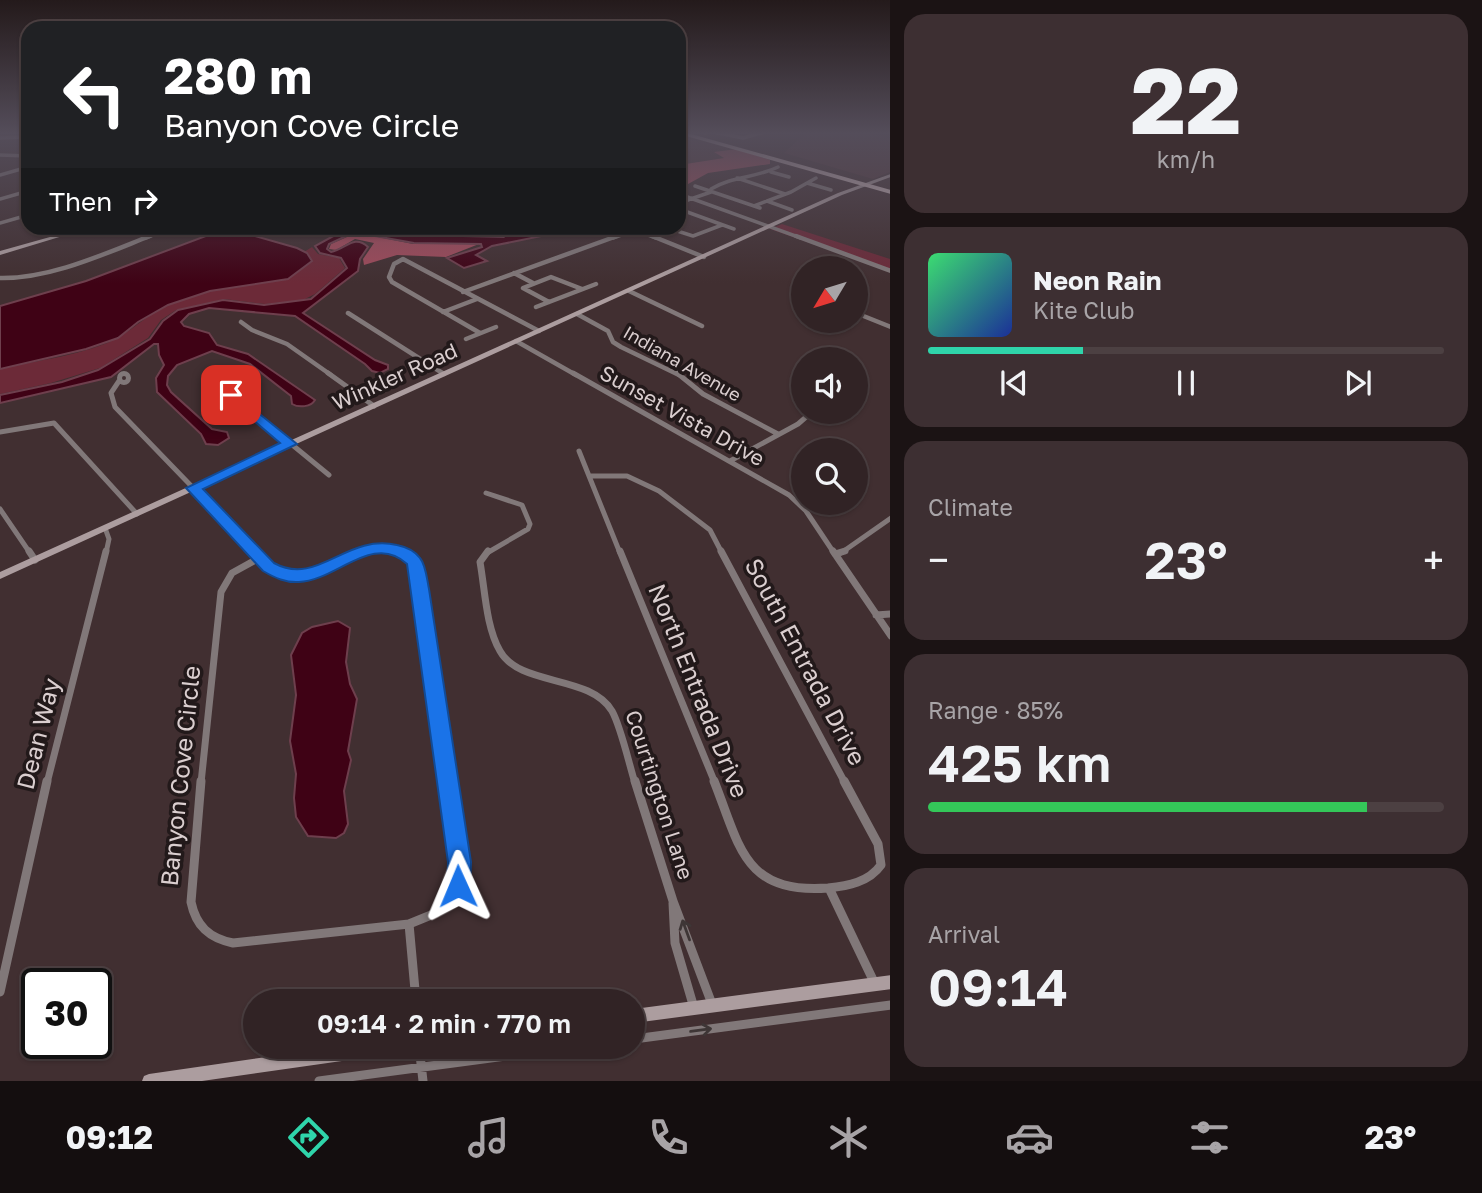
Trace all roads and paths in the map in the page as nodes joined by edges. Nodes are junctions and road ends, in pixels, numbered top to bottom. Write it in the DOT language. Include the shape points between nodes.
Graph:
graph roads {
  1 [pos="719,182"];
  2 [pos="750,182"];
  3 [pos="858,182"];
  4 [pos="863,182"];
  5 [pos="877,182"];
  6 [pos="887,182"];
  7 [pos="807,183"];
  8 [pos="864,184"];
  9 [pos="872,185"];
  10 [pos="881,185"];
  11 [pos="695,186"];
  12 [pos="831,190"];
  13 [pos="890,190"];
  14 [pos="890,190"];
  15 [pos="711,192"];
  16 [pos="21,193"];
  17 [pos="785,194"];
  18 [pos="686,197"];
  19 [pos="0,199"];
  20 [pos="692,199"];
  21 [pos="686,201"];
  22 [pos="767,201"];
  23 [pos="754,206"];
  24 [pos="760,208"];
  25 [pos="792,209"];
  26 [pos="686,213"];
  27 [pos="804,213"];
  28 [pos="21,217"];
  29 [pos="0,223"];
  30 [pos="723,225"];
  31 [pos="770,228"];
  32 [pos="734,229"];
  33 [pos="686,234"];
  34 [pos="55,235"];
  35 [pos="61,235"];
  36 [pos="152,235"];
  37 [pos="621,235"];
  38 [pos="648,235"];
  39 [pos="0,252"];
  40 [pos="850,256"];
  41 [pos="704,257"];
  42 [pos="868,262"];
  43 [pos="890,271"];
  44 [pos="514,273"];
  45 [pos="0,278"];
  46 [pos="533,283"];
  47 [pos="596,284"];
  48 [pos="582,289"];
  49 [pos="629,291"];
  50 [pos="463,292"];
  51 [pos="477,299"];
  52 [pos="549,302"];
  53 [pos="536,307"];
  54 [pos="443,312"];
  55 [pos="348,313"];
  56 [pos="577,314"];
  57 [pos="868,318"];
  58 [pos="241,322"];
  59 [pos="702,326"];
  60 [pos="496,327"];
  61 [pos="890,327"];
  62 [pos="539,331"];
  63 [pos="480,333"];
  64 [pos="466,339"];
  65 [pos="516,341"];
  66 [pos="444,374"];
  67 [pos="212,379"];
  68 [pos="119,381"];
  69 [pos="374,406"];
  70 [pos="798,424"];
  71 [pos="0,432"];
  72 [pos="778,434"];
  73 [pos="290,444"];
  74 [pos="579,451"];
  75 [pos="730,461"];
  76 [pos="329,475"];
  77 [pos="589,476"];
  78 [pos="193,488"];
  79 [pos="486,493"];
  80 [pos="0,509"];
  81 [pos="137,514"];
  82 [pos="890,519"];
  83 [pos="104,528"];
  84 [pos="835,554"];
  85 [pos="259,558"];
  86 [pos="35,560"];
  87 [pos="0,576"];
  88 [pos="890,614"];
  89 [pos="876,615"];
  90 [pos="890,635"];
  91 [pos="829,888"];
  92 [pos="673,901"];
  93 [pos="409,923"];
  94 [pos="883,983"];
  95 [pos="414,989"];
  96 [pos="0,992"];
  97 [pos="712,1005"];
  98 [pos="890,1005"];
  99 [pos="694,1008"];
  100 [pos="645,1015"];
  101 [pos="645,1038"];
  102 [pos="306,1059"];
  103 [pos="420,1059"];
  104 [pos="486,1059"];
  105 [pos="421,1068"];
  106 [pos="149,1081"];
  107 [pos="319,1081"];
  108 [pos="423,1081"];
  1 -- 15 [label="street"];
  2 -- 17 [label="street"];
  3 -- 8 [label="main road"];
  4 -- 9 [label="main road"];
  5 -- 9 [label="street, Winkler Road"];
  6 -- 10 [label="street"];
  7 -- 12 [label="street"];
  7 -- 17 [label="street"];
  8 -- 9 [label="main road"];
  8 -- 27 [label="street, Winkler Road"];
  9 -- 10 [label="main road"];
  9 -- 13 [label="main road"];
  9 -- 27 [label="street, Winkler Road"];
  10 -- 14 [label="main road"];
  11 -- 15 [label="street"];
  15 -- 20 [label="street"];
  15 -- 23 [label="street"];
  16 -- 19 [label="street"];
  17 -- 22 [label="street"];
  18 -- 20 [label="street"];
  20 -- 21 [label="street"];
  20 -- 31 [label="street"];
  22 -- 23 [label="street"];
  22 -- 25 [label="street"];
  23 -- 24 [label="street"];
  26 -- 30 [label="street"];
  27 -- 31 [label="street, Winkler Road"];
  28 -- 29 [label="street"];
  30 -- 32 [label="street"];
  30 -- 33 [label="street" via="693,236"];
  31 -- 40 [label="street"];
  31 -- 41 [label="street, Winkler Road"];
  34 -- 39 [label="street"];
  35 -- 39 [label="street"];
  36 -- 45 [label="street" via="79,260"];
  37 -- 44 [label="street"];
  38 -- 41 [label="street"];
  41 -- 49 [label="street, Winkler Road"];
  42 -- 43 [label="street"];
  44 -- 46 [label="street"];
  44 -- 50 [label="street"];
  46 -- 48 [label="street" via="551,276"];
  46 -- 52 [label="street" via="523,288"];
  47 -- 48 [label="street"];
  48 -- 52 [label="street"];
  49 -- 56 [label="street, Winkler Road"];
  49 -- 59 [label="street"];
  50 -- 51 [label="street"];
  50 -- 54 [label="street" via="403,259 394,264 389,280"];
  51 -- 54 [label="street"];
  51 -- 62 [label="street"];
  52 -- 53 [label="street"];
  54 -- 63 [label="street"];
  55 -- 66 [label="street"];
  56 -- 62 [label="street, Winkler Road"];
  56 -- 72 [label="street, Indiana Avenue" via="608,331 621,348 675,372 703,394"];
  57 -- 61 [label="street"];
  58 -- 69 [label="street" via="287,344"];
  60 -- 63 [label="street"];
  62 -- 65 [label="street, Winkler Road"];
  63 -- 64 [label="street"];
  65 -- 66 [label="street, Winkler Road"];
  65 -- 75 [label="street, Sunset Vista Drive"];
  66 -- 69 [label="street, Winkler Road"];
  67 -- 73 [label="street"];
  68 -- 78 [label="street, Banyon Cove Circle" via="111,393 115,407"];
  69 -- 73 [label="street, Winkler Road"];
  70 -- 72 [label="street"];
  71 -- 81 [label="street" via="54,423"];
  72 -- 75 [label="street"];
  73 -- 76 [label="street"];
  73 -- 78 [label="street, Winkler Road"];
  74 -- 77 [label="street, North Entrada Drive"];
  75 -- 84 [label="street, Sunset Vista Drive" via="796,500"];
  77 -- 91 [label="street, North Entrada Drive" via="744,855 775,884 801,890"];
  77 -- 91 [label="street, South Entrada Drive" via="635,479 698,519 714,537 882,856 881,867 874,874"];
  78 -- 81 [label="street, Winkler Road"];
  78 -- 85 [label="street, Banyon Cove Circle"];
  79 -- 92 [label="street, Courtington Lane" via="522,505 530,524 488,551 480,562 501,653 514,665 589,691 612,711"];
  80 -- 86 [label="street"];
  81 -- 83 [label="street, Winkler Road"];
  82 -- 84 [label="street"];
  83 -- 86 [label="street, Winkler Road"];
  83 -- 96 [label="street, Dean Way" via="108,539 35,828"];
  84 -- 89 [label="street, Sunset Vista Drive"];
  85 -- 93 [label="street, Banyon Cove Circle" via="275,572 292,576 311,575 378,547 397,548 415,561 460,873 445,907 434,916"];
  85 -- 93 [label="street, Banyon Cove Circle" via="232,573 221,592 190,892 193,916 209,936 233,943"];
  86 -- 87 [label="street, Winkler Road"];
  88 -- 89 [label="street"];
  89 -- 90 [label="street, Sunset Vista Drive"];
  91 -- 94 [label="street"];
  97 -- 92 [label="street, Courtington Lane, one-way"];
  92 -- 99 [label="street, Courtington Lane" via="675,943"];
  93 -- 95 [label="street"];
  94 -- 97 [label="street"];
  97 -- 99 [label="street"];
  101 -- 98 [label="street, one-way"];
  99 -- 100 [label="street"];
  102 -- 106 [label="street"];
  103 -- 105 [label="street"];
  104 -- 105 [label="street"];
  105 -- 107 [label="street"];
  105 -- 108 [label="street"];
}
